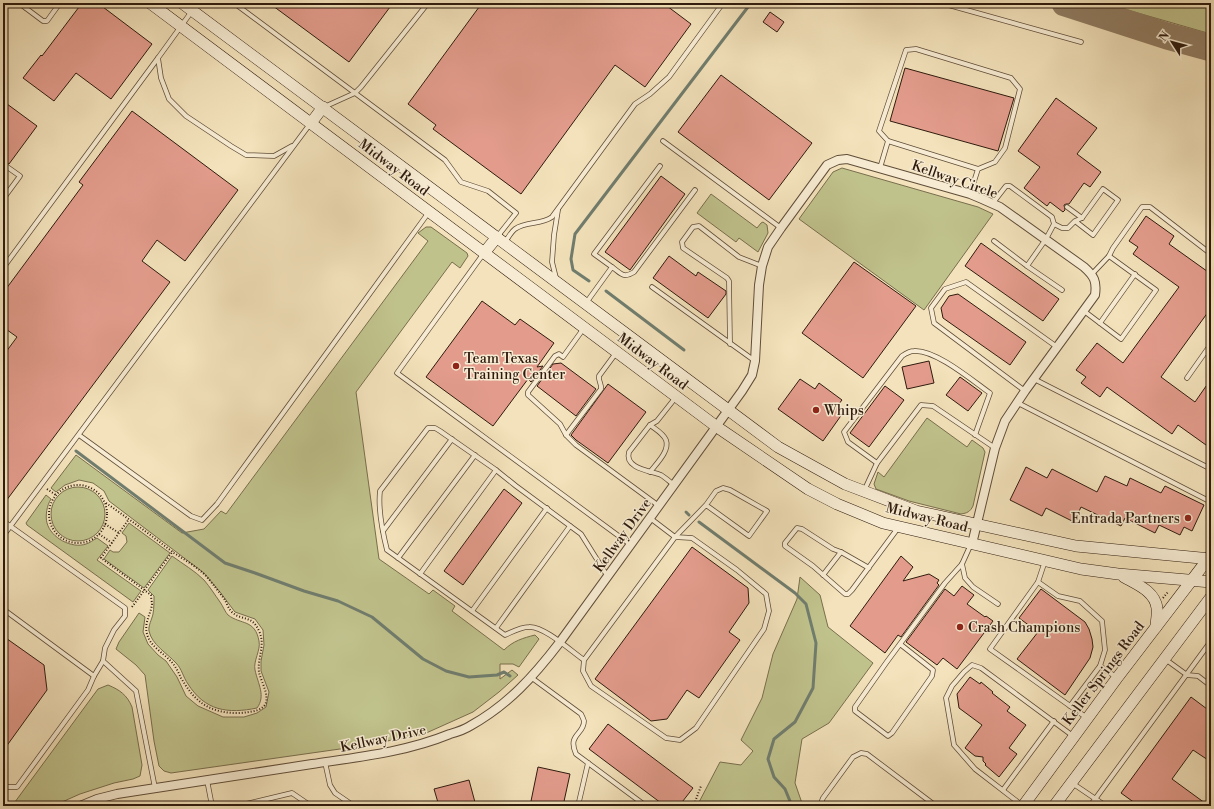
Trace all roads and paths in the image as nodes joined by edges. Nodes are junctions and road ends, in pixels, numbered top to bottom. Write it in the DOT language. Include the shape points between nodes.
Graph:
graph roads {
  1 [pos="19,3"];
  2 [pos="30,3"];
  3 [pos="60,3"];
  4 [pos="150,3"];
  5 [pos="182,3"];
  6 [pos="234,3"];
  7 [pos="428,3"];
  8 [pos="723,3"];
  9 [pos="945,4"];
  10 [pos="26,8"];
  11 [pos="192,10"];
  12 [pos="181,26"];
  13 [pos="1081,42"];
  14 [pos="158,58"];
  15 [pos="355,93"];
  16 [pos="323,107"];
  17 [pos="311,123"];
  18 [pos="888,141"];
  19 [pos="663,142"];
  20 [pos="294,145"];
  21 [pos="3,164"];
  22 [pos="660,166"];
  23 [pos="880,168"];
  24 [pos="978,169"];
  25 [pos="695,190"];
  26 [pos="970,194"];
  27 [pos="3,199"];
  28 [pos="992,204"];
  29 [pos="1067,207"];
  30 [pos="558,210"];
  31 [pos="429,212"];
  32 [pos="1082,218"];
  33 [pos="1075,221"];
  34 [pos="1054,224"];
  35 [pos="781,228"];
  36 [pos="1046,239"];
  37 [pos="501,240"];
  38 [pos="994,241"];
  39 [pos="484,253"];
  40 [pos="1211,254"];
  41 [pos="1109,256"];
  42 [pos="762,266"];
  43 [pos="1027,266"];
  44 [pos="612,267"];
  45 [pos="3,268"];
  46 [pos="1092,274"];
  47 [pos="1135,274"];
  48 [pos="557,282"];
  49 [pos="652,287"];
  50 [pos="1062,290"];
  51 [pos="586,303"];
  52 [pos="1084,311"];
  53 [pos="1100,323"];
  54 [pos="584,328"];
  55 [pos="730,344"];
  56 [pos="1211,344"];
  57 [pos="1058,347"];
  58 [pos="617,352"];
  59 [pos="755,361"];
  60 [pos="1186,378"];
  61 [pos="1034,379"];
  62 [pos="1025,391"];
  63 [pos="676,396"];
  64 [pos="1017,402"];
  65 [pos="729,410"];
  66 [pos="650,425"];
  67 [pos="717,427"];
  68 [pos="79,435"];
  69 [pos="566,435"];
  70 [pos="975,435"];
  71 [pos="452,439"];
  72 [pos="995,448"];
  73 [pos="475,455"];
  74 [pos="877,463"];
  75 [pos="1211,463"];
  76 [pos="1209,468"];
  77 [pos="496,470"];
  78 [pos="650,472"];
  79 [pos="42,484"];
  80 [pos="674,485"];
  81 [pos="864,491"];
  82 [pos="56,495"];
  83 [pos="1211,502"];
  84 [pos="106,503"];
  85 [pos="706,505"];
  86 [pos="659,506"];
  87 [pos="547,508"];
  88 [pos="650,518"];
  89 [pos="129,519"];
  90 [pos="3,521"];
  91 [pos="106,524"];
  92 [pos="977,525"];
  93 [pos="10,526"];
  94 [pos="570,526"];
  95 [pos="899,526"];
  96 [pos="383,531"];
  97 [pos="119,533"];
  98 [pos="99,534"];
  99 [pos="3,536"];
  100 [pos="675,537"];
  101 [pos="112,543"];
  102 [pos="972,544"];
  103 [pos="631,545"];
  104 [pos="173,551"];
  105 [pos="841,552"];
  106 [pos="398,558"];
  107 [pos="1210,558"];
  108 [pos="1045,561"];
  109 [pos="962,564"];
  110 [pos="869,568"];
  111 [pos="420,574"];
  112 [pos="1118,574"];
  113 [pos="823,575"];
  114 [pos="608,577"];
  115 [pos="1191,581"];
  116 [pos="1038,582"];
  117 [pos="1211,582"];
  118 [pos="145,590"];
  119 [pos="1211,597"];
  120 [pos="998,604"];
  121 [pos="3,609"];
  122 [pos="472,611"];
  123 [pos="125,616"];
  124 [pos="1156,627"];
  125 [pos="496,628"];
  126 [pos="1211,641"];
  127 [pos="560,642"];
  128 [pos="900,644"];
  129 [pos="1165,658"];
  130 [pos="584,660"];
  131 [pos="103,661"];
  132 [pos="1100,666"];
  133 [pos="1187,674"];
  134 [pos="94,676"];
  135 [pos="532,678"];
  136 [pos="1117,678"];
  137 [pos="1211,686"];
  138 [pos="1070,706"];
  139 [pos="1087,718"];
  140 [pos="1054,722"];
  141 [pos="1074,736"];
  142 [pos="325,762"];
  143 [pos="588,763"];
  144 [pos="207,780"];
  145 [pos="1072,783"];
  146 [pos="3,784"];
  147 [pos="701,786"];
  148 [pos="155,788"];
  149 [pos="1002,790"];
  150 [pos="1096,798"];
  151 [pos="80,806"];
  152 [pos="212,806"];
  153 [pos="238,806"];
  154 [pos="311,806"];
  155 [pos="354,806"];
  156 [pos="578,806"];
  157 [pos="646,806"];
  158 [pos="691,806"];
  159 [pos="821,806"];
  160 [pos="936,806"];
  161 [pos="1023,806"];
  162 [pos="1054,806"];
  163 [pos="1090,806"];
  164 [pos="1106,806"];
  1 -- 10 [label="lane"];
  2 -- 10 [label="lane"];
  3 -- 10 [label="lane" via="47,21 43,21"];
  4 -- 12 [label="main road, Midway Road"];
  5 -- 11 [label="main road, Midway Road"];
  6 -- 15 [label="lane"];
  7 -- 15 [label="lane"];
  8 -- 30 [label="lane" via="670,77 635,104"];
  9 -- 13 [label="lane"];
  11 -- 12 [label="lane"];
  11 -- 16 [label="main road, Midway Road"];
  12 -- 14 [label="lane"];
  12 -- 17 [label="main road, Midway Road"];
  14 -- 20 [label="lane" via="161,78 169,99 186,116 231,146 246,155 274,156"];
  14 -- 45 [label="lane"];
  15 -- 16 [label="lane"];
  15 -- 37 [label="lane" via="445,160 461,182 488,191 516,213"];
  16 -- 17 [label="main road"];
  16 -- 37 [label="main road, Midway Road"];
  17 -- 20 [label="lane"];
  17 -- 31 [label="main road, Midway Road"];
  18 -- 23 [label="lane"];
  18 -- 24 [label="lane"];
  18 -- 24 [label="lane" via="879,131 906,50 916,49 1011,78 1020,90 1005,148 996,162"];
  19 -- 35 [label="lane"];
  20 -- 68 [label="lane"];
  21 -- 27 [label="lane" via="20,176"];
  22 -- 44 [label="lane" via="594,254"];
  23 -- 26 [label="street, Kellway Circle"];
  23 -- 35 [label="street, Kellway Circle" via="847,159 838,160 827,166"];
  24 -- 26 [label="lane"];
  25 -- 44 [label="lane" via="634,272 628,276 623,275"];
  26 -- 28 [label="street, Kellway Circle"];
  28 -- 34 [label="lane" via="1006,186 1010,186 1052,217"];
  28 -- 36 [label="street, Kellway Circle"];
  29 -- 32 [label="lane"];
  30 -- 37 [label="lane" via="546,222 526,224"];
  30 -- 48 [label="lane" via="552,262"];
  31 -- 39 [label="main road, Midway Road"];
  31 -- 68 [label="lane" via="217,504 202,520 191,516"];
  32 -- 33 [label="lane"];
  32 -- 33 [label="lane" via="1103,189 1118,200 1093,235"];
  33 -- 34 [label="lane" via="1068,228"];
  34 -- 36 [label="lane"];
  35 -- 42 [label="street, Kellway Circle" via="768,247"];
  36 -- 43 [label="lane"];
  36 -- 46 [label="street, Kellway Circle"];
  37 -- 39 [label="main road"];
  37 -- 48 [label="main road, Midway Road"];
  38 -- 43 [label="lane"];
  39 -- 54 [label="main road, Midway Road"];
  39 -- 103 [label="lane" via="397,373"];
  40 -- 41 [label="lane" via="1150,207 1142,207"];
  41 -- 46 [label="lane"];
  41 -- 47 [label="lane"];
  42 -- 55 [label="lane" via="739,257 699,226 694,227 682,242 683,248 729,281"];
  42 -- 59 [label="street, Kellway Circle"];
  43 -- 50 [label="lane"];
  44 -- 51 [label="lane"];
  46 -- 52 [label="street" via="1097,286"];
  47 -- 53 [label="lane"];
  47 -- 53 [label="lane" via="1156,290 1122,339"];
  48 -- 51 [label="main road, Midway Road"];
  49 -- 55 [label="lane"];
  51 -- 65 [label="main road, Midway Road"];
  52 -- 53 [label="lane"];
  52 -- 57 [label="street"];
  54 -- 58 [label="main road, Midway Road"];
  54 -- 69 [label="lane" via="562,357 559,354 554,356 528,392 530,397 560,424"];
  55 -- 59 [label="lane"];
  56 -- 60 [label="lane"];
  57 -- 61 [label="street"];
  57 -- 62 [label="lane" via="966,282 945,289 940,295 931,308 934,323"];
  58 -- 63 [label="main road, Midway Road"];
  58 -- 69 [label="lane" via="599,376 601,389"];
  59 -- 65 [label="street, Kellway Circle" via="752,375"];
  61 -- 62 [label="street"];
  61 -- 76 [label="lane"];
  62 -- 64 [label="street"];
  63 -- 66 [label="lane" via="657,421"];
  63 -- 67 [label="main road, Midway Road"];
  64 -- 72 [label="street" via="1005,421"];
  64 -- 83 [label="lane"];
  65 -- 67 [label="street, Kellway Circle"];
  65 -- 81 [label="main road, Midway Road" via="778,447 845,484"];
  66 -- 78 [label="lane" via="662,435 667,445 666,451"];
  66 -- 78 [label="lane" via="629,452 628,457 629,461"];
  67 -- 80 [label="street, Kellway Drive"];
  67 -- 95 [label="main road, Midway Road" via="808,489 883,523"];
  68 -- 79 [label="lane"];
  69 -- 86 [label="lane"];
  70 -- 72 [label="lane"];
  70 -- 74 [label="lane" via="932,406 921,405"];
  70 -- 74 [label="lane" via="990,393 943,359 914,351 902,356 844,432 848,442"];
  71 -- 73 [label="lane"];
  71 -- 96 [label="lane"];
  71 -- 96 [label="lane" via="435,428 428,428 383,486 379,498"];
  72 -- 92 [label="street"];
  73 -- 77 [label="lane"];
  73 -- 106 [label="lane"];
  74 -- 81 [label="lane"];
  75 -- 76 [label="lane"];
  77 -- 87 [label="lane"];
  77 -- 111 [label="lane"];
  78 -- 80 [label="lane" via="660,475"];
  79 -- 82 [label="path"];
  79 -- 93 [label="lane"];
  80 -- 86 [label="street, Kellway Drive"];
  81 -- 92 [label="main road, Midway Road" via="916,511"];
  82 -- 84 [label="path" via="62,489 79,484 95,490"];
  82 -- 98 [label="path" via="49,511 53,528 59,535 74,543 92,540"];
  84 -- 89 [label="path"];
  84 -- 91 [label="path"];
  85 -- 85 [label="lane" via="749,536 767,511 723,488 716,492"];
  85 -- 100 [label="lane"];
  86 -- 88 [label="street, Kellway Drive"];
  87 -- 94 [label="lane"];
  87 -- 122 [label="lane"];
  88 -- 100 [label="lane"];
  88 -- 103 [label="street, Kellway Drive"];
  89 -- 97 [label="path"];
  89 -- 104 [label="path"];
  90 -- 93 [label="lane"];
  91 -- 97 [label="path"];
  91 -- 98 [label="path"];
  92 -- 102 [label="street"];
  92 -- 107 [label="main road, Midway Road" via="1076,546"];
  93 -- 99 [label="lane"];
  93 -- 123 [label="lane" via="125,608"];
  94 -- 114 [label="lane" via="581,534"];
  94 -- 125 [label="lane"];
  95 -- 102 [label="main road, Midway Road"];
  95 -- 110 [label="lane"];
  96 -- 106 [label="lane" via="387,550"];
  97 -- 101 [label="path"];
  98 -- 101 [label="path"];
  100 -- 130 [label="lane"];
  100 -- 130 [label="lane" via="692,538 737,570 766,594 769,611 764,629 696,728 680,740 666,738 591,686 583,671"];
  101 -- 118 [label="path" via="101,558"];
  102 -- 108 [label="main road, Midway Road"];
  102 -- 109 [label="lane"];
  103 -- 114 [label="street, Kellway Drive"];
  104 -- 118 [label="path"];
  104 -- 118 [label="path" via="205,576 233,613 250,619 260,631 262,643 259,672 266,698 261,709 241,714 226,713 198,701 189,691 175,666 150,641 146,633 152,604 151,595"];
  105 -- 110 [label="lane"];
  105 -- 113 [label="lane"];
  105 -- 113 [label="lane" via="798,528 786,543 785,546"];
  106 -- 111 [label="lane"];
  107 -- 115 [label="main road, Keller Springs Road"];
  108 -- 112 [label="main road, Midway Road"];
  108 -- 116 [label="lane"];
  109 -- 120 [label="lane" via="965,578 973,587"];
  109 -- 128 [label="lane"];
  110 -- 113 [label="lane" via="848,594"];
  111 -- 122 [label="lane"];
  112 -- 115 [label="main road, Midway Road"];
  112 -- 124 [label="main road" via="1145,588 1152,597 1157,607"];
  114 -- 127 [label="street, Kellway Drive"];
  115 -- 117 [label="main road, Midway Road"];
  115 -- 124 [label="main road, Keller Springs Road"];
  116 -- 132 [label="lane" via="1058,596 1080,601 1102,621 1105,650"];
  116 -- 138 [label="lane" via="990,649"];
  118 -- 123 [label="path"];
  119 -- 129 [label="main road"];
  121 -- 134 [label="lane"];
  122 -- 125 [label="lane"];
  123 -- 131 [label="lane" via="105,648"];
  124 -- 136 [label="main road, Keller Springs Road"];
  125 -- 127 [label="lane" via="505,635 530,627 545,631"];
  126 -- 133 [label="lane"];
  127 -- 130 [label="lane"];
  127 -- 135 [label="street, Kellway Drive"];
  128 -- 128 [label="lane" via="855,707 856,711 888,736 932,676 933,670"];
  129 -- 133 [label="lane"];
  129 -- 145 [label="main road"];
  131 -- 134 [label="lane"];
  131 -- 148 [label="lane" via="136,691"];
  132 -- 136 [label="lane"];
  132 -- 138 [label="lane"];
  133 -- 137 [label="lane" via="1198,676"];
  133 -- 150 [label="lane"];
  134 -- 146 [label="lane" via="88,690 17,787 7,787"];
  135 -- 142 [label="street, Kellway Drive" via="489,714 469,727 442,738 406,749"];
  135 -- 143 [label="lane" via="581,714 584,721 574,738 573,746 576,754"];
  136 -- 139 [label="main road, Keller Springs Road"];
  138 -- 139 [label="lane"];
  139 -- 141 [label="main road, Keller Springs Road"];
  140 -- 141 [label="lane"];
  140 -- 149 [label="lane"];
  140 -- 149 [label="lane" via="981,668 972,665 952,686 946,698 954,745 975,769"];
  141 -- 161 [label="main road, Keller Springs Road"];
  142 -- 144 [label="street, Kellway Drive"];
  142 -- 155 [label="lane" via="330,785 335,793"];
  143 -- 156 [label="lane"];
  143 -- 157 [label="lane"];
  144 -- 148 [label="street, Kellway Drive"];
  144 -- 152 [label="lane"];
  145 -- 150 [label="lane"];
  145 -- 162 [label="main road"];
  147 -- 158 [label="path"];
  148 -- 151 [label="street, Kellway Drive" via="117,794"];
  149 -- 161 [label="lane"];
  150 -- 163 [label="lane"];
  150 -- 164 [label="lane"];
  153 -- 154 [label="lane" via="292,792"];
  159 -- 160 [label="lane" via="823,798 853,757 861,753 867,754"];
}
